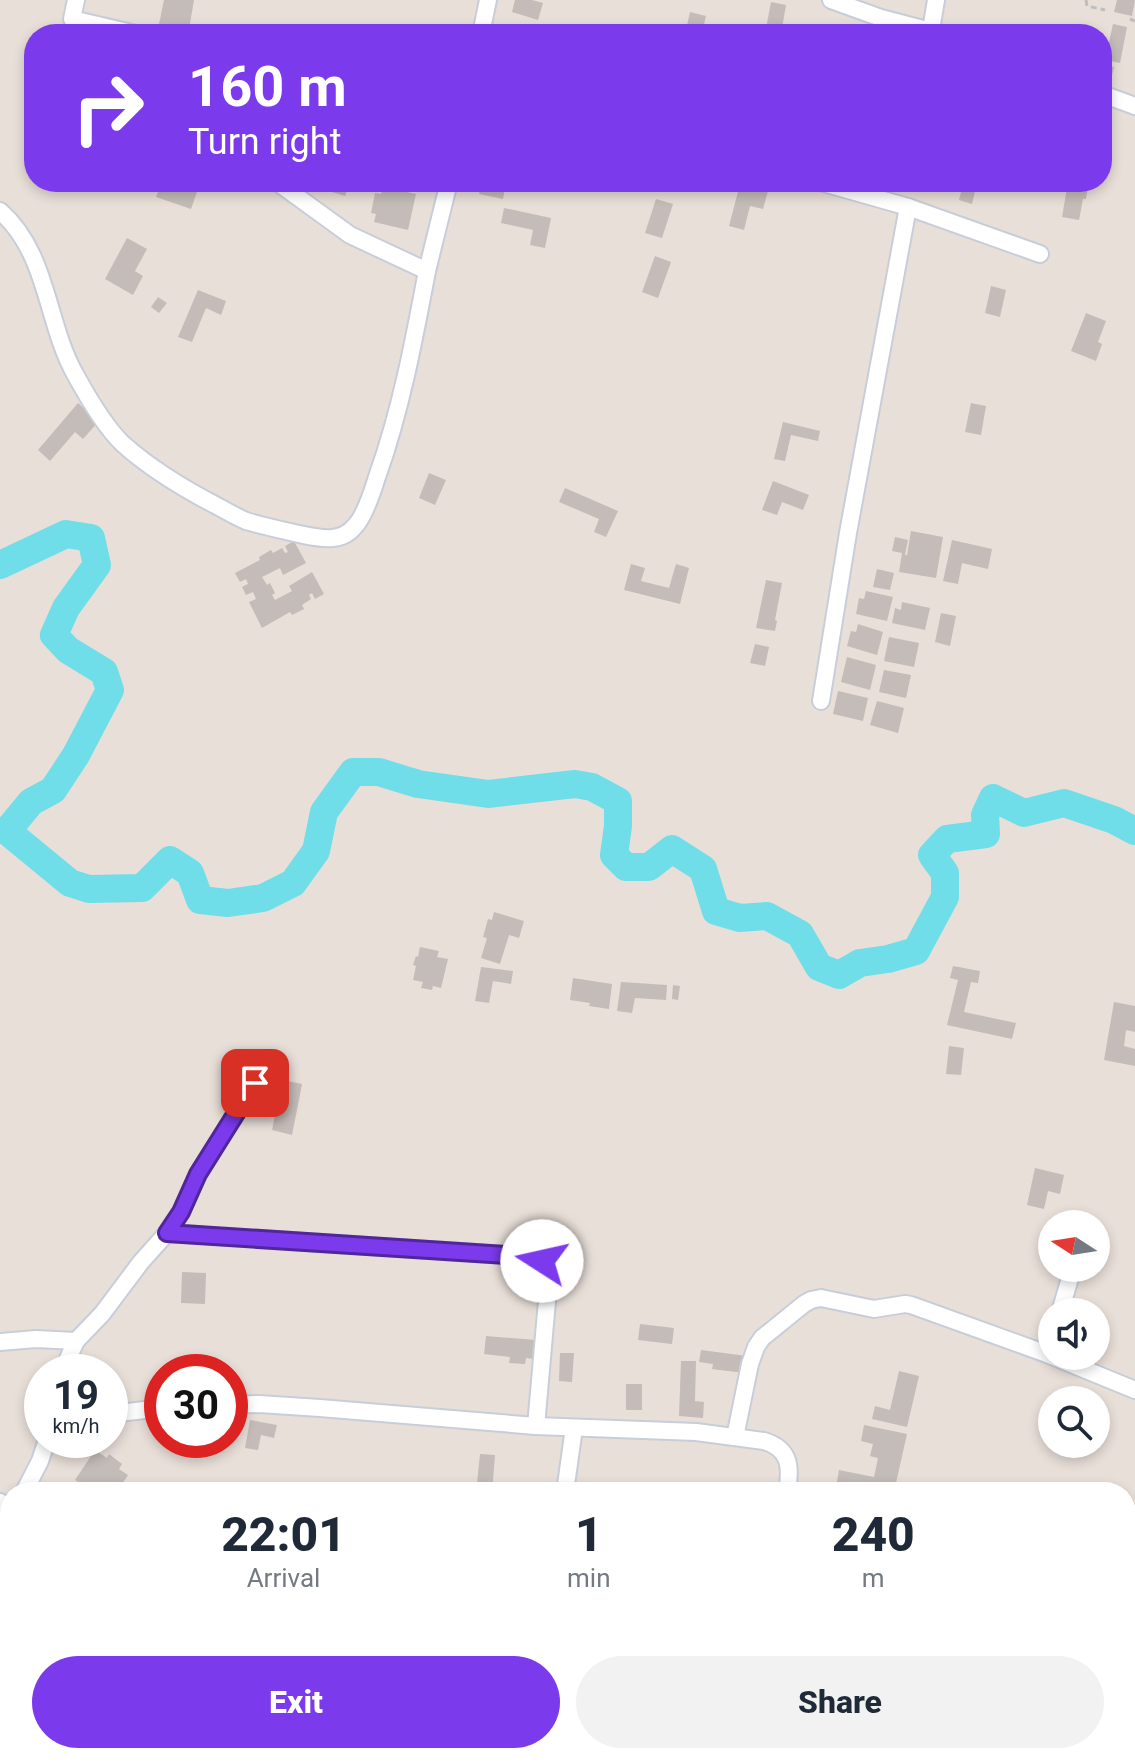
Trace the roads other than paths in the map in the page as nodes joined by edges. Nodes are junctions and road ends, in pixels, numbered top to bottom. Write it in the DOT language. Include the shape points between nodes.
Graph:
graph roads {
  1 [pos="76,0"];
  2 [pos="488,0"];
  3 [pos="831,0"];
  4 [pos="936,0"];
  5 [pos="92,24"];
  6 [pos="483,24"];
  7 [pos="905,24"];
  8 [pos="936,24"];
  9 [pos="1112,98"];
  10 [pos="1135,106"];
  11 [pos="291,192"];
  12 [pos="447,192"];
  13 [pos="855,192"];
  14 [pos="908,207"];
  15 [pos="0,211"];
  16 [pos="1040,254"];
  17 [pos="427,271"];
  18 [pos="821,701"];
  19 [pos="255,1083"];
  20 [pos="167,1233"];
  21 [pos="76,1341"];
  22 [pos="0,1342"];
  23 [pos="1038,1351"];
  24 [pos="70,1354"];
  25 [pos="1086,1370"];
  26 [pos="1135,1390"];
  27 [pos="248,1404"];
  28 [pos="536,1426"];
  29 [pos="574,1428"];
  30 [pos="735,1437"];
  31 [pos="41,1458"];
  32 [pos="29,1482"];
  33 [pos="566,1482"];
  34 [pos="788,1482"];
  1 -- 5 [label="street" via="72,19"];
  2 -- 6 [label="street"];
  3 -- 7 [label="street"];
  4 -- 8 [label="street"];
  9 -- 10 [label="street"];
  11 -- 17 [label="street" via="350,235"];
  12 -- 17 [label="street"];
  13 -- 14 [label="street"];
  14 -- 16 [label="street"];
  14 -- 18 [label="street"];
  15 -- 17 [label="street" via="37,263 58,339 74,373 121,442 169,480 244,520 317,538 341,537 356,526 371,495 388,446"];
  19 -- 20 [label="street"];
  20 -- 21 [label="street"];
  20 -- 28 [label="street" via="542,1261 549,1278"];
  21 -- 22 [label="street"];
  21 -- 24 [label="street"];
  23 -- 30 [label="street" via="911,1305 868,1309 817,1298 778,1324 756,1347"];
  25 -- 26 [label="street"];
  27 -- 28 [label="street"];
  28 -- 29 [label="street"];
  29 -- 30 [label="street"];
  29 -- 33 [label="street"];
  30 -- 34 [label="street" via="782,1450"];
  31 -- 32 [label="street"];
}
